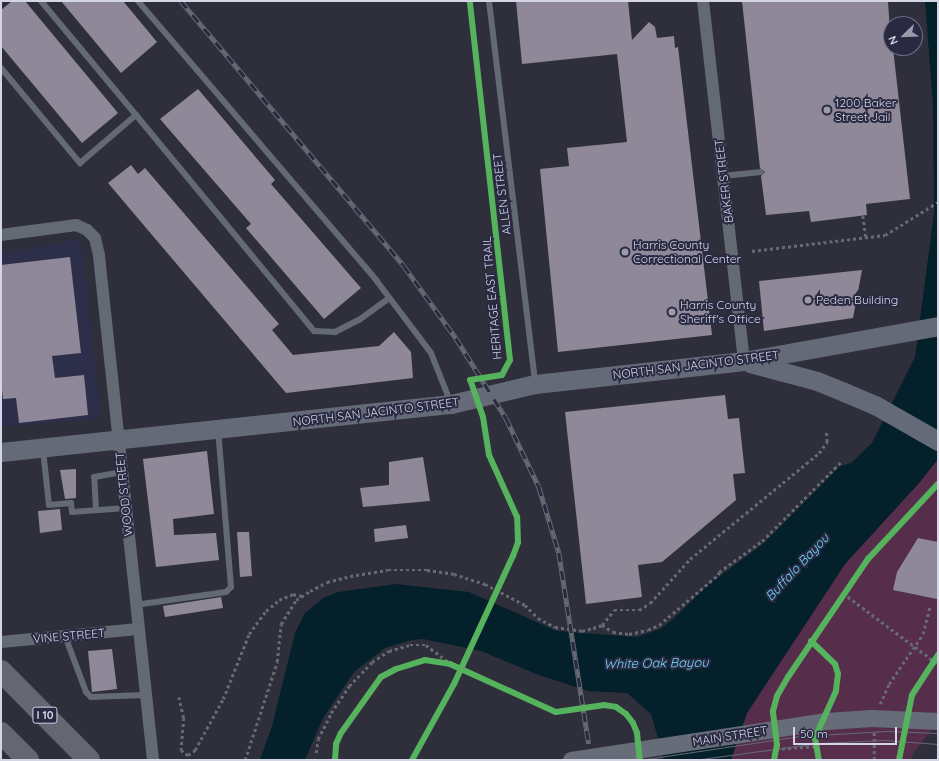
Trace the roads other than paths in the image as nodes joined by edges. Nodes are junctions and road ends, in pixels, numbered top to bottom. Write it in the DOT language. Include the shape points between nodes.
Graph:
graph roads {
  1 [pos="41,1"];
  2 [pos="138,1"];
  3 [pos="489,1"];
  4 [pos="703,1"];
  5 [pos="1,68"];
  6 [pos="136,115"];
  7 [pos="761,172"];
  8 [pos="723,176"];
  9 [pos="1,235"];
  10 [pos="389,298"];
  11 [pos="938,326"];
  12 [pos="744,361"];
  13 [pos="535,384"];
  14 [pos="451,404"];
  15 [pos="218,430"];
  16 [pos="118,439"];
  17 [pos="938,441"];
  18 [pos="42,447"];
  19 [pos="1,452"];
  20 [pos="122,472"];
  21 [pos="126,508"];
  22 [pos="96,510"];
  23 [pos="135,605"];
  24 [pos="138,629"];
  25 [pos="64,636"];
  26 [pos="2,642"];
  27 [pos="1,671"];
  28 [pos="145,695"];
  29 [pos="938,721"];
  30 [pos="1,733"];
  31 [pos="28,760"];
  32 [pos="89,760"];
  33 [pos="153,760"];
  34 [pos="571,760"];
  1 -- 6 [label="lane"];
  2 -- 10 [label="lane"];
  3 -- 13 [label="lane, ALLEN STREET"];
  4 -- 8 [label="street, BAKER STREET"];
  5 -- 6 [label="lane" via="80,163"];
  6 -- 10 [label="lane" via="314,331 335,332 359,320"];
  7 -- 8 [label="lane"];
  8 -- 12 [label="street, BAKER STREET"];
  9 -- 16 [label="street, WOOD STREET" via="76,224 95,238"];
  10 -- 14 [label="lane" via="431,353"];
  11 -- 12 [label="main road, NORTH SAN JACINTO STREET"];
  12 -- 13 [label="main road, NORTH SAN JACINTO STREET"];
  12 -- 17 [label="main road" via="817,380 875,405"];
  13 -- 14 [label="main road, NORTH SAN JACINTO STREET"];
  14 -- 15 [label="main road, NORTH SAN JACINTO STREET"];
  15 -- 16 [label="main road, NORTH SAN JACINTO STREET"];
  15 -- 23 [label="lane" via="231,587 226,592"];
  16 -- 18 [label="main road, NORTH SAN JACINTO STREET"];
  16 -- 20 [label="street, WOOD STREET"];
  18 -- 19 [label="main road, NORTH SAN JACINTO STREET"];
  18 -- 22 [label="lane" via="49,505 71,503 72,512"];
  20 -- 21 [label="street, WOOD STREET"];
  20 -- 22 [label="lane" via="94,477"];
  21 -- 22 [label="lane"];
  21 -- 23 [label="street, WOOD STREET"];
  23 -- 24 [label="street, WOOD STREET"];
  24 -- 25 [label="street, VINE STREET"];
  24 -- 28 [label="street, WOOD STREET"];
  25 -- 26 [label="street, VINE STREET"];
  25 -- 28 [label="lane" via="86,692 91,697"];
  27 -- 32 [label="highway, I 10"];
  28 -- 33 [label="street, WOOD STREET"];
  29 -- 34 [label="main road, MAIN STREET" via="871,718 826,721"];
  30 -- 31 [label="highway"];
}
